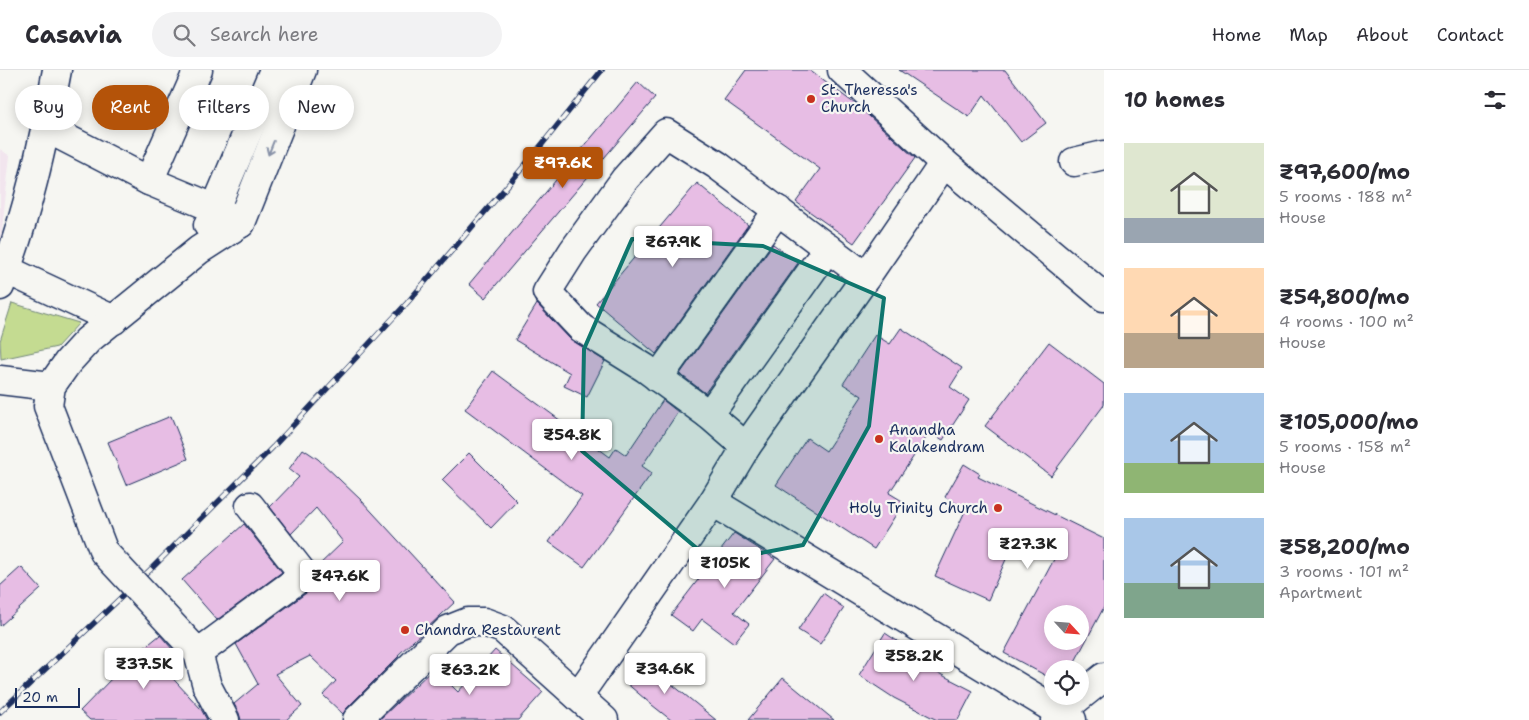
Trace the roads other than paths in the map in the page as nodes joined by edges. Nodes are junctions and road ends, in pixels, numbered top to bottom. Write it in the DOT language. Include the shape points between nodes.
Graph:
graph roads {
  1 [pos="57,70"];
  2 [pos="198,70"];
  3 [pos="274,70"];
  4 [pos="302,70"];
  5 [pos="842,70"];
  6 [pos="54,85"];
  7 [pos="46,130"];
  8 [pos="50,130"];
  9 [pos="1104,155"];
  10 [pos="1074,162"];
  11 [pos="944,163"];
  12 [pos="149,181"];
  13 [pos="214,208"];
  14 [pos="778,210"];
  15 [pos="241,222"];
  16 [pos="828,248"];
  17 [pos="199,250"];
  18 [pos="866,277"];
  19 [pos="3,278"];
  20 [pos="1104,297"];
  21 [pos="114,320"];
  22 [pos="658,378"];
  23 [pos="0,380"];
  24 [pos="51,386"];
  25 [pos="709,415"];
  26 [pos="746,447"];
  27 [pos="713,502"];
  28 [pos="250,506"];
  29 [pos="198,653"];
  30 [pos="1104,677"];
  31 [pos="578,696"];
  32 [pos="1062,718"];
  33 [pos="225,720"];
  34 [pos="357,720"];
  35 [pos="604,720"];
  1 -- 6 [label="street"];
  2 -- 12 [label="street"];
  3 -- 13 [label="street"];
  4 -- 15 [label="street, one-way"];
  5 -- 11 [label="street"];
  7 -- 19 [label="street" via="30,196"];
  8 -- 12 [label="street"];
  9 -- 10 [label="street"];
  11 -- 18 [label="street"];
  11 -- 20 [label="street"];
  12 -- 13 [label="street"];
  13 -- 15 [label="street"];
  13 -- 17 [label="street"];
  14 -- 16 [label="street"];
  14 -- 22 [label="street"];
  14 -- 22 [label="street" via="717,165 666,133 625,178 547,292 581,328"];
  15 -- 17 [label="street"];
  16 -- 18 [label="street"];
  16 -- 25 [label="street"];
  17 -- 21 [label="street"];
  18 -- 26 [label="street"];
  19 -- 21 [label="street"];
  21 -- 24 [label="street" via="88,340"];
  22 -- 25 [label="street"];
  23 -- 24 [label="street"];
  24 -- 29 [label="street, bridge" via="48,406 104,552"];
  25 -- 26 [label="street"];
  26 -- 27 [label="street"];
  27 -- 31 [label="street"];
  27 -- 32 [label="street"];
  28 -- 29 [label="street" via="304,575"];
  29 -- 33 [label="street" via="207,686"];
  30 -- 32 [label="street"];
  31 -- 34 [label="street" via="503,629 484,622 468,622 448,630"];
  31 -- 35 [label="street"];
}
